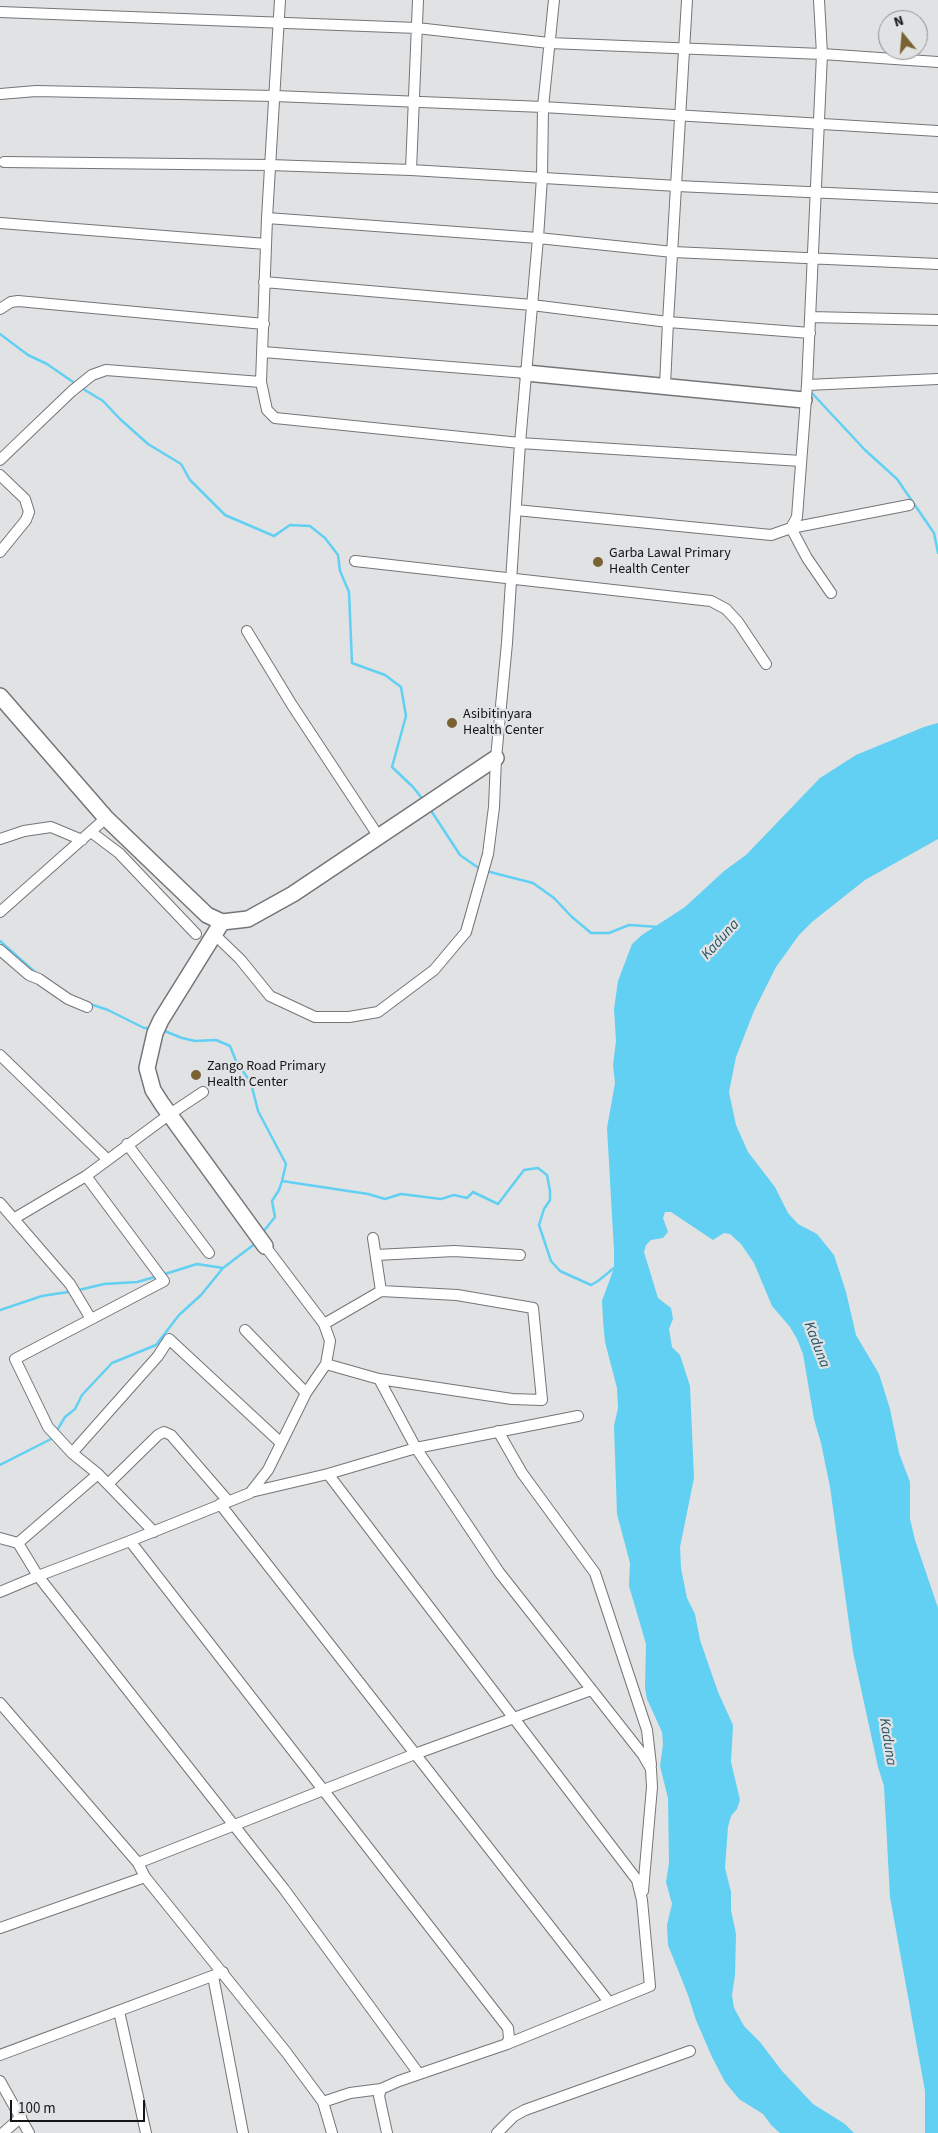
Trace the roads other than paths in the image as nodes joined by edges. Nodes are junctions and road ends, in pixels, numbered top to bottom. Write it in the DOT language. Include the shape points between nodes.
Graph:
graph roads {
  1 [pos="280,0"];
  2 [pos="418,0"];
  3 [pos="554,0"];
  4 [pos="687,0"];
  5 [pos="819,0"];
  6 [pos="0,12"];
  7 [pos="278,22"];
  8 [pos="417,28"];
  9 [pos="549,43"];
  10 [pos="684,48"];
  11 [pos="822,54"];
  12 [pos="938,62"];
  13 [pos="0,94"];
  14 [pos="275,96"];
  15 [pos="415,103"];
  16 [pos="543,107"];
  17 [pos="679,116"];
  18 [pos="818,123"];
  19 [pos="938,131"];
  20 [pos="4,162"];
  21 [pos="270,165"];
  22 [pos="411,170"];
  23 [pos="542,177"];
  24 [pos="677,186"];
  25 [pos="815,193"];
  26 [pos="938,198"];
  27 [pos="267,218"];
  28 [pos="0,223"];
  29 [pos="538,238"];
  30 [pos="266,244"];
  31 [pos="673,252"];
  32 [pos="813,260"];
  33 [pos="938,264"];
  34 [pos="264,282"];
  35 [pos="532,305"];
  36 [pos="0,309"];
  37 [pos="810,316"];
  38 [pos="938,320"];
  39 [pos="668,322"];
  40 [pos="264,324"];
  41 [pos="810,333"];
  42 [pos="263,352"];
  43 [pos="526,373"];
  44 [pos="938,379"];
  45 [pos="261,382"];
  46 [pos="666,385"];
  47 [pos="807,385"];
  48 [pos="804,400"];
  49 [pos="520,443"];
  50 [pos="0,460"];
  51 [pos="801,461"];
  52 [pos="0,475"];
  53 [pos="909,505"];
  54 [pos="516,510"];
  55 [pos="791,528"];
  56 [pos="0,552"];
  57 [pos="355,561"];
  58 [pos="512,578"];
  59 [pos="831,593"];
  60 [pos="247,631"];
  61 [pos="766,664"];
  62 [pos="0,696"];
  63 [pos="496,758"];
  64 [pos="106,818"];
  65 [pos="91,832"];
  66 [pos="379,837"];
  67 [pos="0,839"];
  68 [pos="82,840"];
  69 [pos="0,912"];
  70 [pos="219,929"];
  71 [pos="196,934"];
  72 [pos="0,950"];
  73 [pos="86,1007"];
  74 [pos="0,1055"];
  75 [pos="203,1092"];
  76 [pos="170,1114"];
  77 [pos="127,1144"];
  78 [pos="107,1159"];
  79 [pos="86,1176"];
  80 [pos="0,1203"];
  81 [pos="15,1218"];
  82 [pos="373,1238"];
  83 [pos="265,1246"];
  84 [pos="210,1253"];
  85 [pos="376,1255"];
  86 [pos="520,1255"];
  87 [pos="381,1291"];
  88 [pos="91,1319"];
  89 [pos="324,1324"];
  90 [pos="245,1330"];
  91 [pos="326,1364"];
  92 [pos="379,1379"];
  93 [pos="306,1393"];
  94 [pos="578,1416"];
  95 [pos="498,1431"];
  96 [pos="281,1443"];
  97 [pos="416,1448"];
  98 [pos="72,1453"];
  99 [pos="98,1474"];
  100 [pos="328,1474"];
  101 [pos="108,1484"];
  102 [pos="250,1493"];
  103 [pos="224,1503"];
  104 [pos="154,1532"];
  105 [pos="0,1538"];
  106 [pos="130,1542"];
  107 [pos="18,1543"];
  108 [pos="38,1576"];
  109 [pos="0,1592"];
  110 [pos="591,1690"];
  111 [pos="0,1703"];
  112 [pos="514,1719"];
  113 [pos="415,1754"];
  114 [pos="651,1769"];
  115 [pos="323,1791"];
  116 [pos="234,1826"];
  117 [pos="138,1862"];
  118 [pos="145,1876"];
  119 [pos="642,1900"];
  120 [pos="0,1928"];
  121 [pos="223,1972"];
  122 [pos="213,1976"];
  123 [pos="609,2002"];
  124 [pos="119,2011"];
  125 [pos="507,2044"];
  126 [pos="690,2051"];
  127 [pos="0,2054"];
  128 [pos="419,2074"];
  129 [pos="0,2081"];
  130 [pos="381,2089"];
  131 [pos="323,2102"];
  132 [pos="21,2118"];
  133 [pos="3,2133"];
  134 [pos="29,2133"];
  135 [pos="146,2133"];
  136 [pos="242,2133"];
  137 [pos="332,2133"];
  138 [pos="387,2133"];
  139 [pos="496,2133"];
  1 -- 7 [label="street"];
  2 -- 8 [label="street"];
  3 -- 9 [label="street"];
  4 -- 10 [label="street"];
  5 -- 11 [label="street"];
  6 -- 7 [label="street"];
  7 -- 8 [label="street"];
  7 -- 14 [label="street"];
  8 -- 9 [label="street"];
  8 -- 15 [label="street"];
  9 -- 10 [label="street"];
  9 -- 16 [label="street"];
  10 -- 11 [label="street"];
  10 -- 17 [label="street"];
  11 -- 12 [label="street"];
  11 -- 18 [label="street"];
  13 -- 14 [label="street" via="36,91"];
  14 -- 15 [label="street"];
  14 -- 21 [label="street"];
  15 -- 16 [label="street"];
  15 -- 22 [label="street"];
  16 -- 17 [label="street"];
  16 -- 23 [label="street"];
  17 -- 18 [label="street"];
  17 -- 24 [label="street"];
  18 -- 19 [label="street"];
  18 -- 25 [label="street"];
  20 -- 21 [label="street"];
  21 -- 22 [label="street"];
  21 -- 27 [label="street"];
  22 -- 23 [label="street"];
  23 -- 24 [label="street"];
  23 -- 29 [label="street"];
  24 -- 25 [label="street"];
  24 -- 31 [label="street"];
  25 -- 26 [label="street"];
  25 -- 32 [label="street"];
  27 -- 29 [label="street"];
  27 -- 30 [label="street"];
  28 -- 30 [label="street"];
  29 -- 31 [label="street"];
  29 -- 35 [label="street"];
  30 -- 34 [label="street"];
  31 -- 32 [label="street"];
  31 -- 39 [label="street"];
  32 -- 33 [label="street"];
  32 -- 37 [label="street"];
  34 -- 35 [label="street"];
  34 -- 40 [label="street"];
  35 -- 39 [label="street"];
  35 -- 43 [label="street"];
  36 -- 40 [label="street" via="18,301"];
  37 -- 38 [label="street"];
  37 -- 41 [label="street"];
  39 -- 41 [label="street"];
  39 -- 46 [label="street"];
  40 -- 42 [label="street"];
  41 -- 47 [label="street"];
  42 -- 43 [label="street"];
  42 -- 45 [label="street"];
  43 -- 46 [label="street"];
  43 -- 49 [label="street"];
  44 -- 47 [label="street"];
  45 -- 49 [label="street" via="267,410 275,418"];
  45 -- 50 [label="street" via="106,370 92,375 72,391"];
  46 -- 48 [label="street"];
  47 -- 48 [label="street"];
  48 -- 51 [label="street"];
  49 -- 51 [label="street"];
  49 -- 54 [label="street"];
  51 -- 55 [label="street" via="797,517"];
  52 -- 56 [label="street" via="25,499 29,512"];
  53 -- 55 [label="street"];
  54 -- 55 [label="street" via="771,535"];
  54 -- 58 [label="street"];
  55 -- 59 [label="street"];
  57 -- 58 [label="street"];
  58 -- 61 [label="street" via="711,601 726,609"];
  58 -- 63 [label="street"];
  60 -- 66 [label="street"];
  62 -- 64 [label="street"];
  63 -- 66 [label="street"];
  63 -- 70 [label="street" via="488,854 466,932 434,970 378,1012 348,1017 315,1016 270,996"];
  64 -- 65 [label="street"];
  64 -- 70 [label="street"];
  65 -- 68 [label="street"];
  65 -- 71 [label="street" via="119,853"];
  66 -- 70 [label="street" via="293,894 248,919"];
  67 -- 68 [label="street" via="51,827"];
  68 -- 69 [label="street"];
  70 -- 76 [label="street" via="158,1027 147,1068 153,1090"];
  72 -- 73 [label="street" via="29,975"];
  74 -- 78 [label="street"];
  75 -- 76 [label="street"];
  76 -- 77 [label="street"];
  76 -- 83 [label="street"];
  77 -- 78 [label="street"];
  77 -- 84 [label="street"];
  78 -- 79 [label="street"];
  79 -- 81 [label="street"];
  79 -- 88 [label="street" via="164,1281"];
  80 -- 81 [label="street"];
  81 -- 88 [label="street" via="70,1284"];
  82 -- 85 [label="street"];
  83 -- 89 [label="street"];
  85 -- 86 [label="street" via="454,1251"];
  85 -- 87 [label="street"];
  87 -- 89 [label="street"];
  87 -- 92 [label="street" via="457,1295 533,1308 542,1400 512,1399"];
  88 -- 98 [label="street" via="14,1359 48,1427"];
  89 -- 91 [label="street" via="330,1341"];
  90 -- 93 [label="street"];
  91 -- 92 [label="street"];
  91 -- 93 [label="street"];
  92 -- 97 [label="street"];
  93 -- 96 [label="street"];
  94 -- 95 [label="street"];
  95 -- 97 [label="street"];
  95 -- 114 [label="street" via="522,1473 595,1573 647,1730"];
  96 -- 98 [label="street" via="169,1340"];
  96 -- 102 [label="street" via="268,1470"];
  97 -- 100 [label="street"];
  97 -- 110 [label="street" via="499,1572"];
  98 -- 99 [label="street"];
  99 -- 101 [label="street"];
  99 -- 107 [label="street"];
  100 -- 102 [label="street"];
  100 -- 112 [label="street"];
  101 -- 103 [label="street" via="164,1432 171,1435"];
  101 -- 104 [label="street"];
  102 -- 103 [label="street"];
  103 -- 104 [label="street"];
  103 -- 113 [label="street"];
  104 -- 106 [label="street"];
  105 -- 107 [label="street"];
  106 -- 108 [label="street"];
  106 -- 115 [label="street"];
  107 -- 108 [label="street"];
  108 -- 109 [label="street"];
  108 -- 116 [label="street"];
  110 -- 112 [label="street"];
  110 -- 114 [label="street" via="643,1754"];
  111 -- 117 [label="street"];
  112 -- 113 [label="street"];
  112 -- 119 [label="street" via="637,1880"];
  113 -- 115 [label="street"];
  113 -- 123 [label="street"];
  114 -- 119 [label="street"];
  115 -- 116 [label="street"];
  115 -- 125 [label="street" via="508,2028"];
  116 -- 117 [label="street"];
  116 -- 128 [label="street"];
  117 -- 118 [label="street"];
  118 -- 120 [label="street"];
  118 -- 121 [label="street"];
  119 -- 123 [label="street" via="650,1986"];
  121 -- 122 [label="street"];
  121 -- 131 [label="street"];
  122 -- 124 [label="street"];
  122 -- 136 [label="street"];
  123 -- 125 [label="street"];
  124 -- 127 [label="street"];
  124 -- 135 [label="street"];
  125 -- 128 [label="street"];
  126 -- 139 [label="street" via="525,2110"];
  128 -- 130 [label="street"];
  129 -- 132 [label="street"];
  130 -- 131 [label="street" via="350,2093"];
  130 -- 138 [label="street" via="378,2096"];
  131 -- 137 [label="street"];
  132 -- 133 [label="street"];
  132 -- 134 [label="street"];
}
